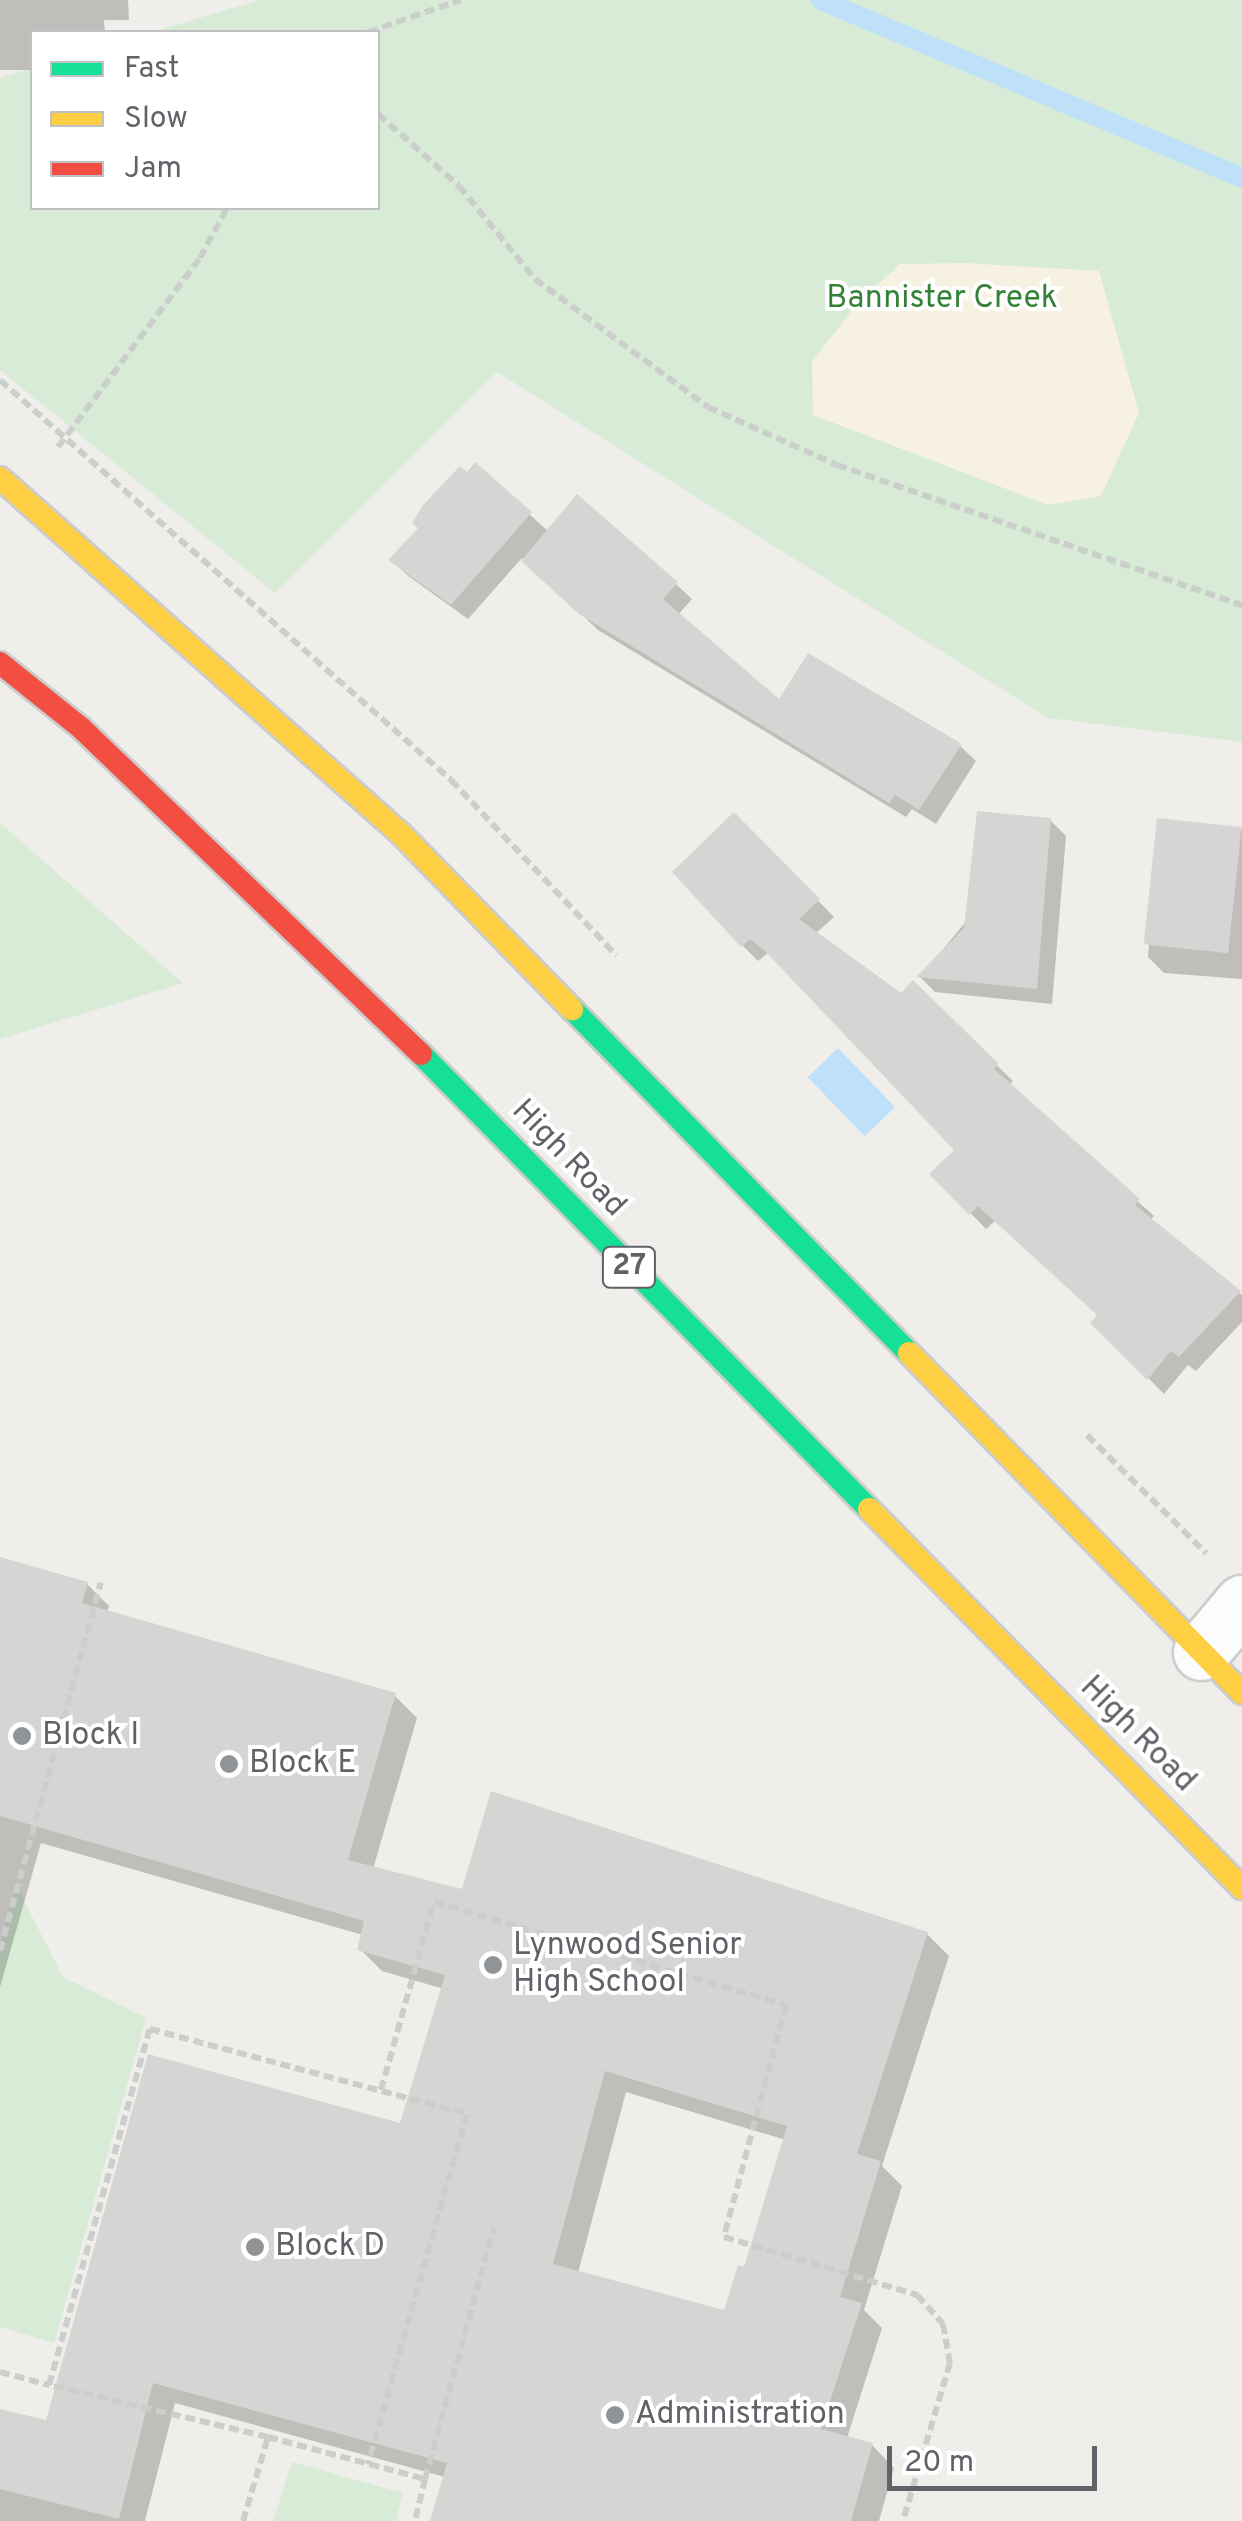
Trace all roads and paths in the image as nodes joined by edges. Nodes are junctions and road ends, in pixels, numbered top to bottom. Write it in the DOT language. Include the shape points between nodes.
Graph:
graph roads {
  1 [pos="461,0"];
  2 [pos="374,30"];
  3 [pos="380,116"];
  4 [pos="226,210"];
  5 [pos="0,478"];
  6 [pos="22,494"];
  7 [pos="1242,604"];
  8 [pos="0,663"];
  9 [pos="101,1583"];
  10 [pos="1242,1603"];
  11 [pos="1201,1652"];
  12 [pos="1242,1693"];
  13 [pos="1242,1888"];
  14 [pos="0,1951"];
  15 [pos="380,2090"];
  16 [pos="494,2226"];
  17 [pos="0,2372"];
  18 [pos="50,2385"];
  19 [pos="268,2437"];
  20 [pos="368,2464"];
  21 [pos="425,2479"];
  22 [pos="244,2521"];
  23 [pos="415,2521"];
  24 [pos="903,2521"];
  1 -- 2 [label="path"];
  3 -- 7 [label="path" via="459,186 535,279 708,407 837,465"];
  4 -- 6 [label="path" via="200,258"];
  5 -- 6 [label="main road"];
  6 -- 11 [label="main road" via="402,834"];
  8 -- 13 [label="main road, High Road / 27" via="81,728 354,986"];
  9 -- 14 [label="path"];
  10 -- 11 [label="street"];
  11 -- 12 [label="main road"];
  15 -- 18 [label="path" via="150,2029"];
  15 -- 20 [label="path" via="467,2114"];
  15 -- 24 [label="path" via="434,1902 786,2006 724,2237 917,2295 943,2324 950,2363"];
  16 -- 21 [label="path"];
  17 -- 18 [label="path"];
  18 -- 19 [label="path"];
  19 -- 20 [label="path"];
  19 -- 22 [label="path"];
  20 -- 21 [label="path"];
  21 -- 23 [label="path"];
}
